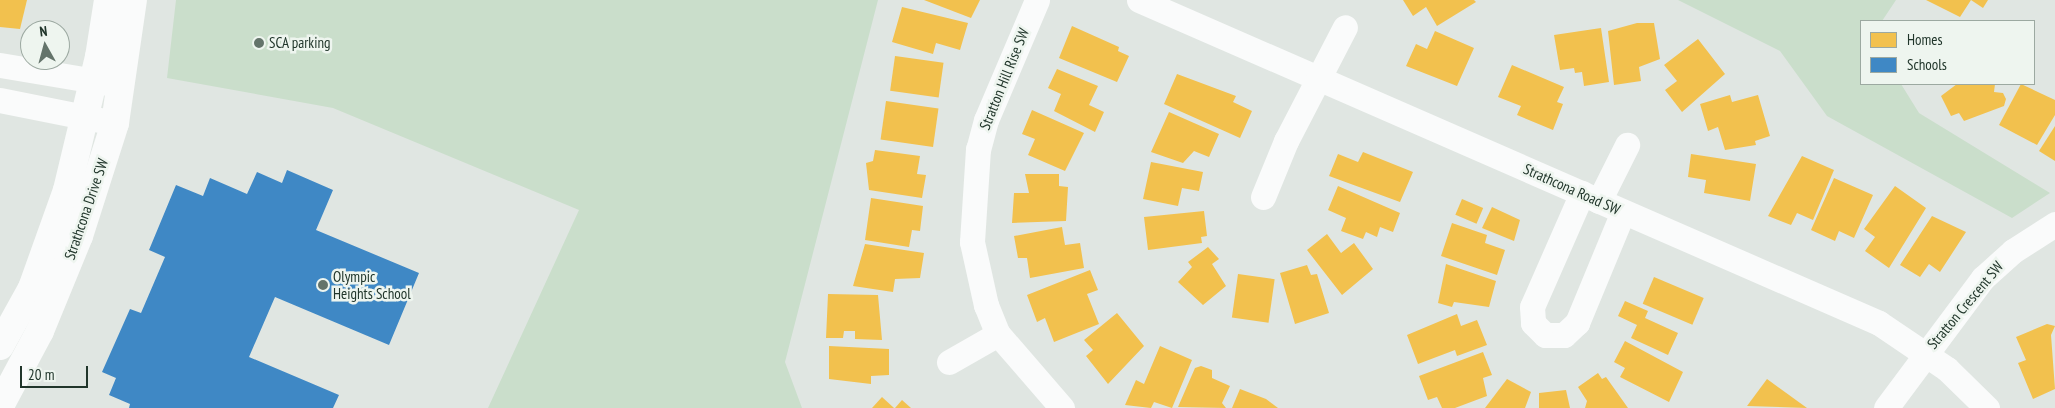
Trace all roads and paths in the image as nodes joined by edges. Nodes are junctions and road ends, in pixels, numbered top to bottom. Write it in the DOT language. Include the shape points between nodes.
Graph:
graph roads {
  1 [pos="108,0"];
  2 [pos="134,0"];
  3 [pos="1037,0"];
  4 [pos="1139,0"];
  5 [pos="1345,28"];
  6 [pos="0,65"];
  7 [pos="1321,77"];
  8 [pos="94,80"];
  9 [pos="121,86"];
  10 [pos="0,100"];
  11 [pos="86,115"];
  12 [pos="115,123"];
  13 [pos="1627,145"];
  14 [pos="1263,197"];
  15 [pos="1590,197"];
  16 [pos="1623,212"];
  17 [pos="2055,224"];
  18 [pos="998,334"];
  19 [pos="0,346"];
  20 [pos="1925,352"];
  21 [pos="949,362"];
  22 [pos="0,406"];
  23 [pos="1062,408"];
  24 [pos="1886,408"];
  25 [pos="1987,408"];
  1 -- 8 [label="street, Strathcona Drive SW"];
  2 -- 9 [label="street, Strathcona Drive SW"];
  3 -- 18 [label="street, Stratton Hill Rise SW" via="986,120 972,180 972,242 984,297"];
  4 -- 7 [label="street, Strathcona Road SW"];
  5 -- 7 [label="street"];
  6 -- 8 [label="street"];
  7 -- 14 [label="street"];
  7 -- 15 [label="street, Strathcona Road SW"];
  8 -- 9 [label="street"];
  8 -- 11 [label="street, Strathcona Drive SW"];
  9 -- 12 [label="street, Strathcona Drive SW"];
  10 -- 11 [label="street"];
  11 -- 12 [label="street"];
  11 -- 19 [label="street, Strathcona Drive SW" via="52,237 32,288"];
  12 -- 22 [label="street, Strathcona Drive SW" via="80,236 40,331"];
  13 -- 15 [label="street"];
  15 -- 16 [label="street, Strathcona Road SW"];
  15 -- 16 [label="street" via="1532,307 1533,323 1545,335 1564,335 1577,323"];
  16 -- 20 [label="street, Strathcona Road SW" via="1879,323"];
  17 -- 20 [label="street, Stratton Crescent SW" via="1994,266"];
  18 -- 21 [label="street"];
  18 -- 23 [label="street, Stratton Hill Rise SW"];
  20 -- 24 [label="street"];
  20 -- 25 [label="street, Strathcona Road SW"];
}
